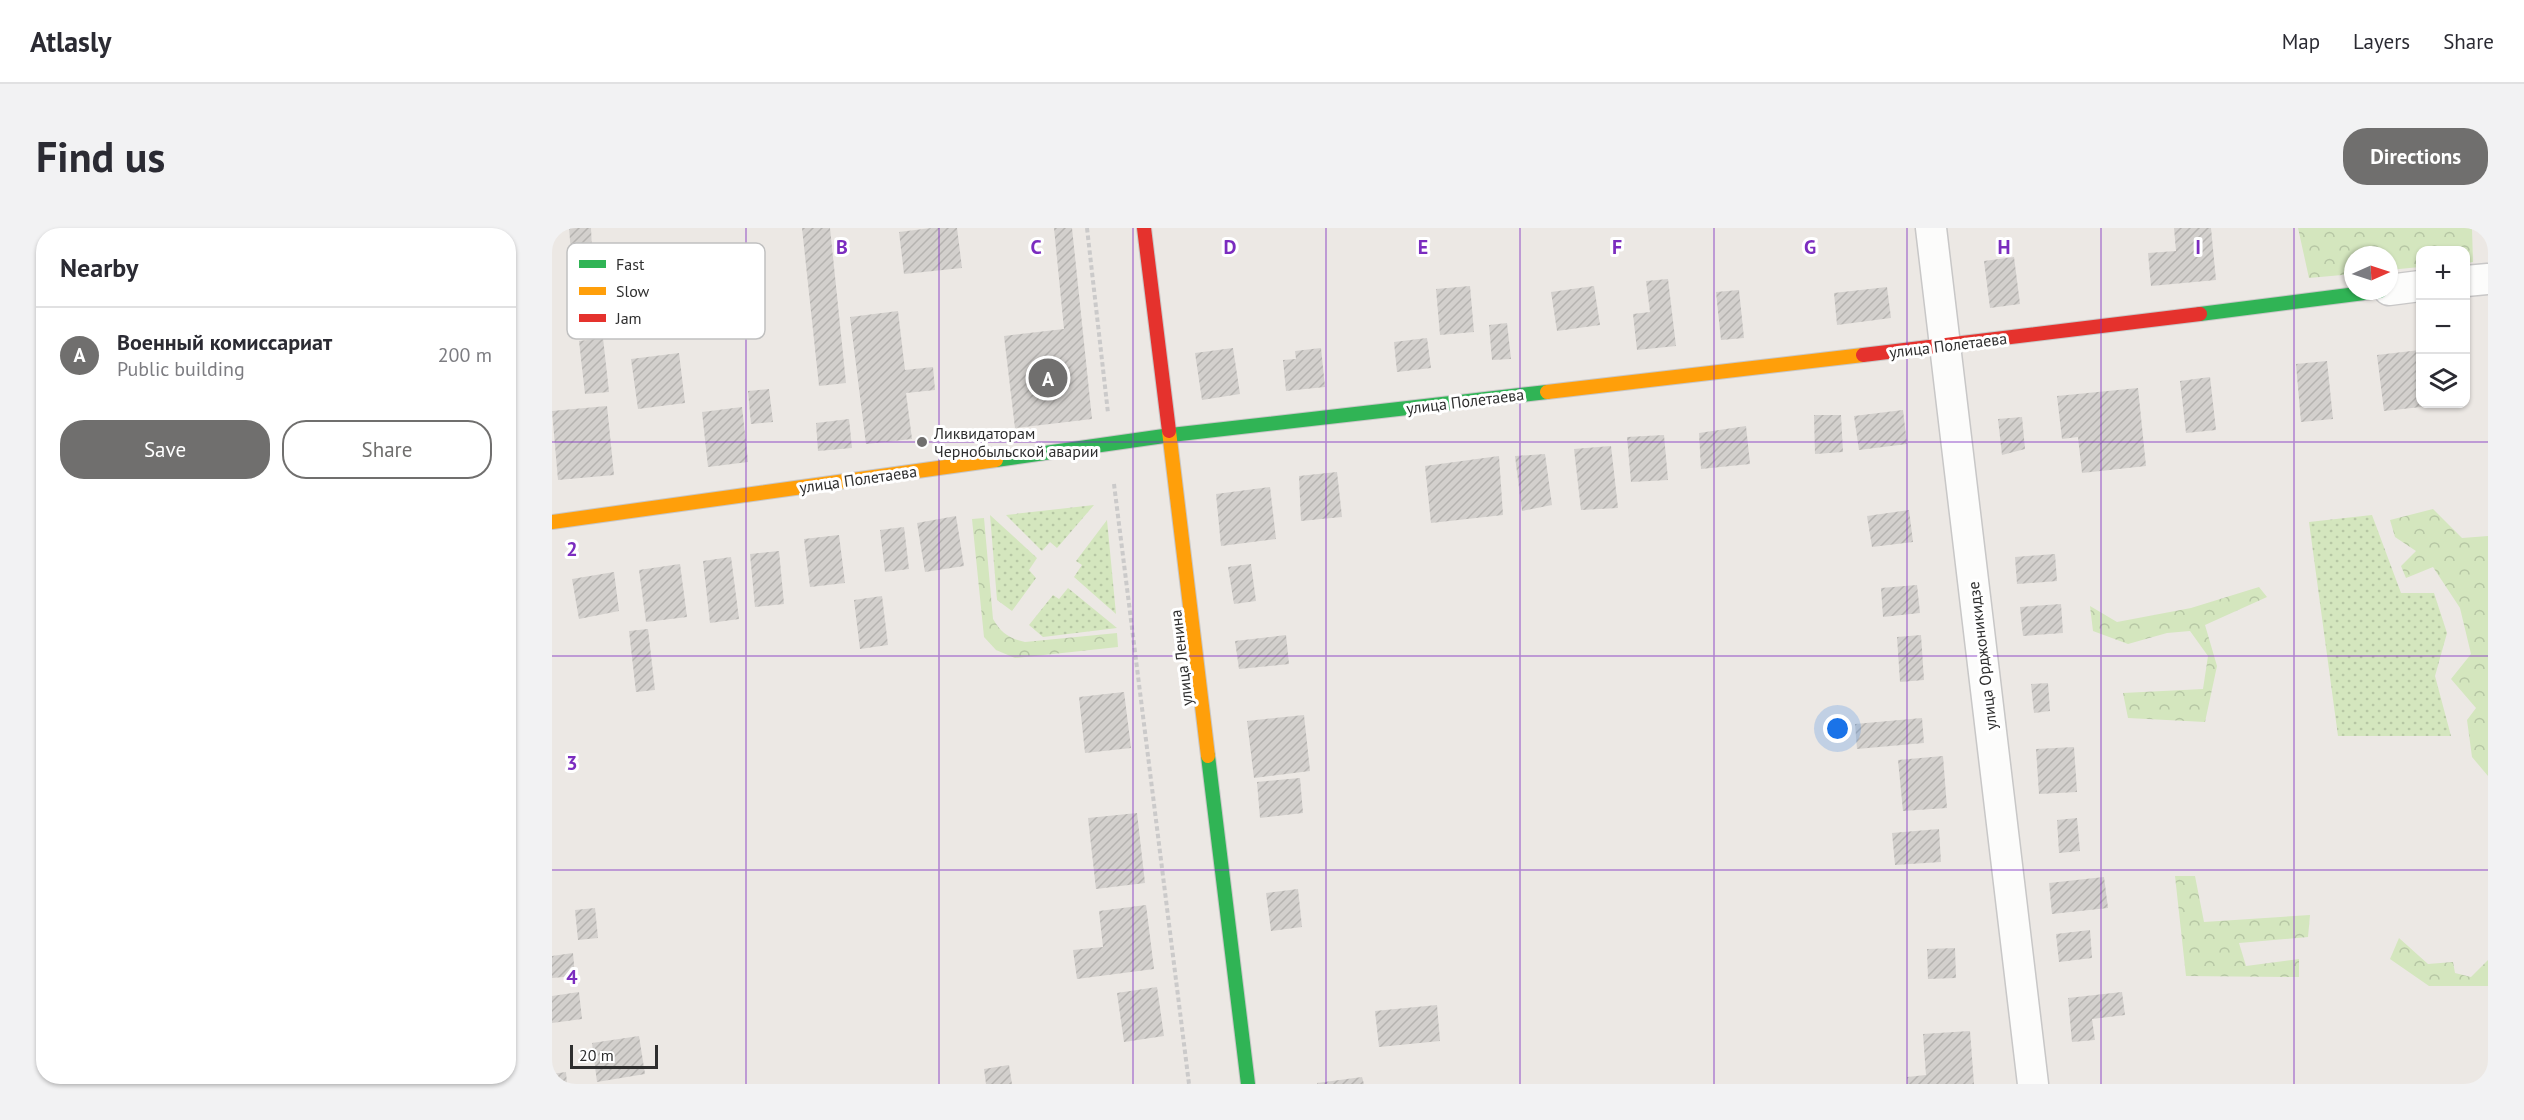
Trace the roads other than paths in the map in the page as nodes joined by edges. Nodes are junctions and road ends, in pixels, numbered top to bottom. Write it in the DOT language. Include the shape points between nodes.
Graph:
graph roads {
  1 [pos="1144,228"];
  2 [pos="1931,228"];
  3 [pos="2488,279"];
  4 [pos="2470,281"];
  5 [pos="2416,287"];
  6 [pos="2398,289"];
  7 [pos="2344,296"];
  8 [pos="1946,346"];
  9 [pos="1171,435"];
  10 [pos="552,522"];
  11 [pos="1248,1084"];
  12 [pos="2033,1084"];
  1 -- 9 [label="street, улица Ленина"];
  2 -- 8 [label="street, улица Орджоникидзе"];
  3 -- 4 [label="street"];
  5 -- 6 [label="street"];
  7 -- 8 [label="street, улица Полетаева"];
  8 -- 9 [label="street, улица Полетаева"];
  8 -- 12 [label="street, улица Орджоникидзе"];
  9 -- 10 [label="street, улица Полетаева"];
  9 -- 11 [label="street, улица Ленина"];
}
